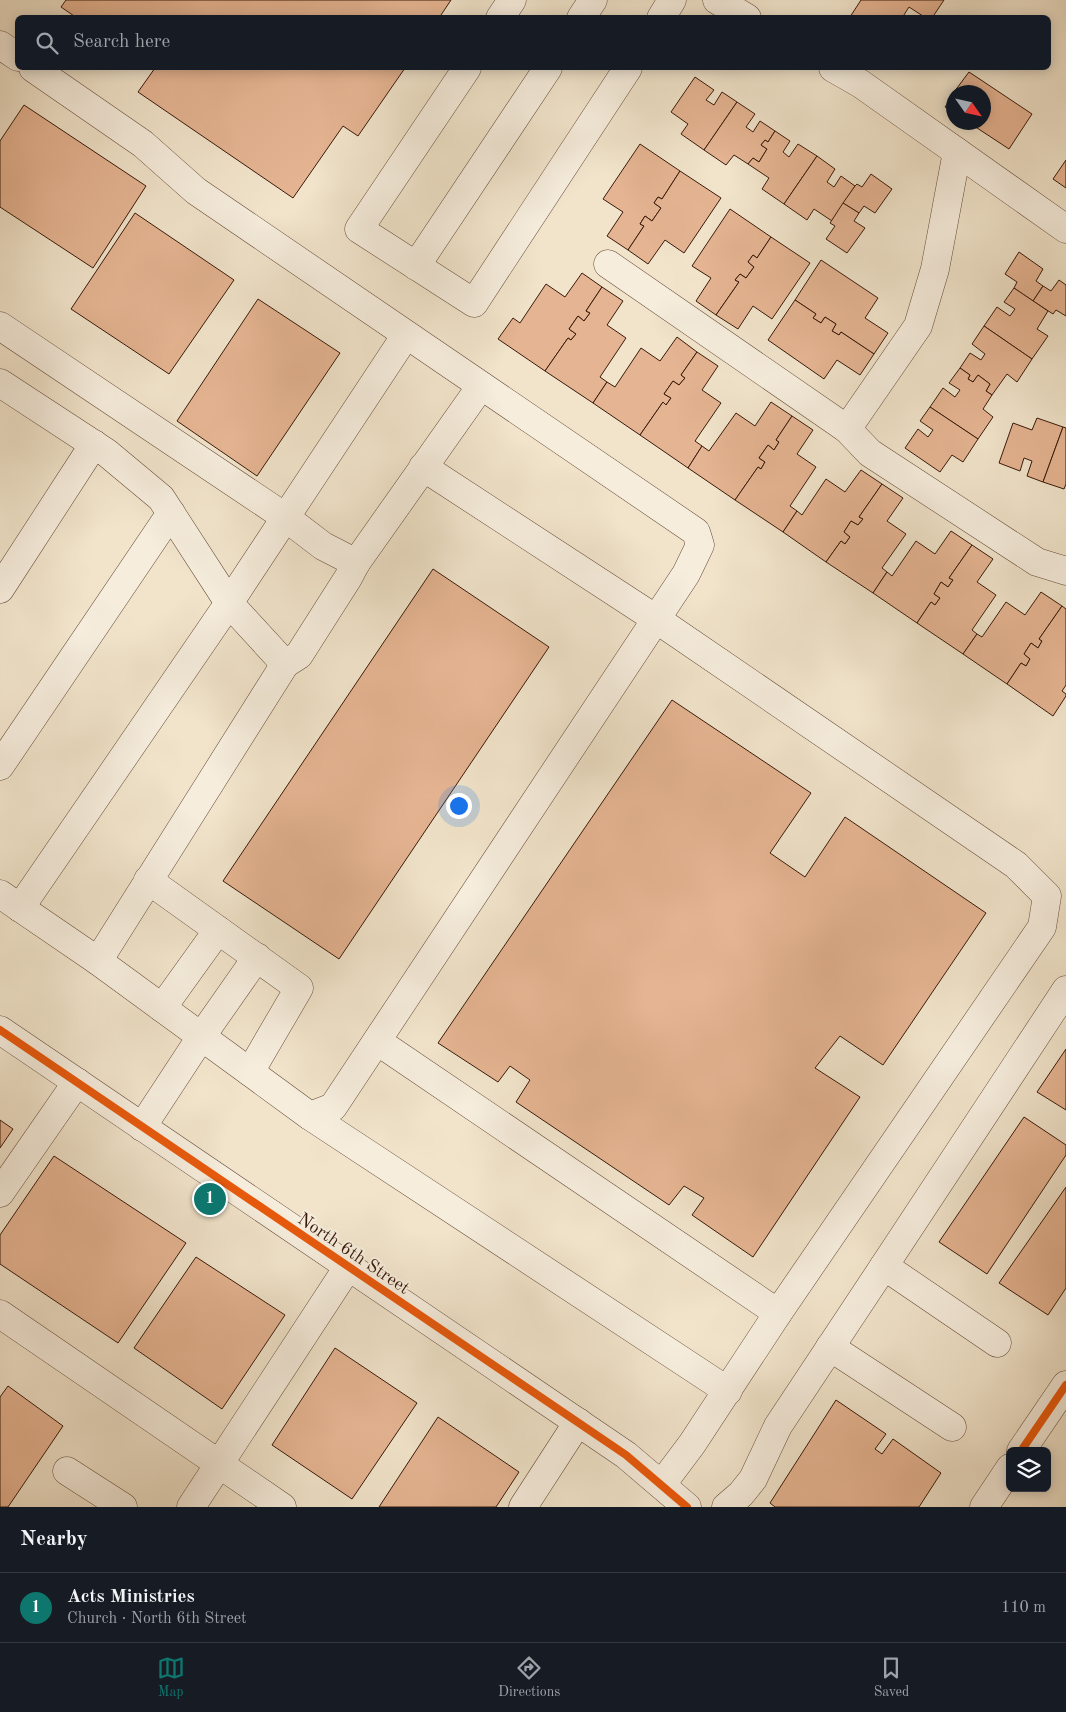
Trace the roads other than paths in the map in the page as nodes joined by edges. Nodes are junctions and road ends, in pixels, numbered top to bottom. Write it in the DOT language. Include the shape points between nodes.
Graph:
graph roads {
  1 [pos="512,0"];
  2 [pos="593,0"];
  3 [pos="672,0"];
  4 [pos="717,0"];
  5 [pos="502,15"];
  6 [pos="584,15"];
  7 [pos="663,15"];
  8 [pos="742,15"];
  9 [pos="0,45"];
  10 [pos="15,55"];
  11 [pos="36,70"];
  12 [pos="466,70"];
  13 [pos="547,70"];
  14 [pos="627,70"];
  15 [pos="836,70"];
  16 [pos="957,152"];
  17 [pos="1066,229"];
  18 [pos="608,264"];
  19 [pos="416,266"];
  20 [pos="0,326"];
  21 [pos="396,329"];
  22 [pos="0,382"];
  23 [pos="481,386"];
  24 [pos="847,429"];
  25 [pos="94,444"];
  26 [pos="423,467"];
  27 [pos="171,513"];
  28 [pos="285,517"];
  29 [pos="356,563"];
  30 [pos="1066,571"];
  31 [pos="0,590"];
  32 [pos="229,603"];
  33 [pos="656,619"];
  34 [pos="285,664"];
  35 [pos="0,766"];
  36 [pos="148,880"];
  37 [pos="10,901"];
  38 [pos="218,930"];
  39 [pos="257,958"];
  40 [pos="98,961"];
  41 [pos="1066,990"];
  42 [pos="162,1008"];
  43 [pos="0,1030"];
  44 [pos="201,1037"];
  45 [pos="377,1041"];
  46 [pos="250,1072"];
  47 [pos="77,1082"];
  48 [pos="310,1116"];
  49 [pos="142,1127"];
  50 [pos="0,1194"];
  51 [pos="884,1266"];
  52 [pos="348,1267"];
  53 [pos="778,1313"];
  54 [pos="0,1314"];
  55 [pos="997,1342"];
  56 [pos="830,1347"];
  57 [pos="1066,1385"];
  58 [pos="728,1390"];
  59 [pos="578,1422"];
  60 [pos="952,1427"];
  61 [pos="1025,1447"];
  62 [pos="220,1465"];
  63 [pos="67,1471"];
  64 [pos="1006,1474"];
  65 [pos="662,1484"];
  66 [pos="123,1507"];
  67 [pos="190,1507"];
  68 [pos="282,1507"];
  69 [pos="523,1507"];
  70 [pos="687,1507"];
  71 [pos="726,1507"];
  72 [pos="984,1507"];
  1 -- 5 [label="street"];
  2 -- 6 [label="street"];
  3 -- 7 [label="street"];
  4 -- 8 [label="street"];
  9 -- 10 [label="street"];
  11 -- 21 [label="street" via="143,144 196,191"];
  12 -- 19 [label="street" via="359,229"];
  13 -- 19 [label="street"];
  14 -- 19 [label="street" via="474,303"];
  15 -- 16 [label="street"];
  16 -- 17 [label="street"];
  16 -- 24 [label="street" via="935,269 918,326"];
  18 -- 24 [label="street"];
  20 -- 28 [label="street"];
  21 -- 23 [label="street"];
  21 -- 28 [label="street"];
  22 -- 25 [label="street"];
  23 -- 26 [label="street"];
  23 -- 33 [label="street" via="696,532 700,545 686,574"];
  24 -- 30 [label="street" via="870,453 1037,562"];
  25 -- 27 [label="street" via="161,498"];
  25 -- 31 [label="street"];
  26 -- 29 [label="street"];
  26 -- 33 [label="street"];
  27 -- 32 [label="street"];
  27 -- 35 [label="street"];
  28 -- 29 [label="street" via="323,546"];
  28 -- 32 [label="street"];
  29 -- 34 [label="street" via="299,655"];
  32 -- 34 [label="street"];
  32 -- 37 [label="street"];
  33 -- 45 [label="street"];
  33 -- 53 [label="street" via="1016,865 1047,896 1042,927"];
  34 -- 36 [label="street"];
  36 -- 38 [label="street"];
  36 -- 40 [label="street"];
  37 -- 40 [label="street"];
  38 -- 39 [label="street"];
  38 -- 42 [label="street"];
  39 -- 44 [label="street"];
  39 -- 46 [label="street" via="299,988"];
  40 -- 42 [label="street"];
  41 -- 51 [label="street"];
  42 -- 44 [label="street"];
  43 -- 47 [label="street, North 6th Street"];
  44 -- 46 [label="street"];
  44 -- 49 [label="street"];
  45 -- 48 [label="street" via="333,1107"];
  45 -- 53 [label="street"];
  46 -- 48 [label="street"];
  47 -- 49 [label="street, North 6th Street"];
  47 -- 50 [label="street"];
  48 -- 58 [label="street"];
  49 -- 52 [label="street, North 6th Street"];
  51 -- 55 [label="street"];
  51 -- 56 [label="street"];
  52 -- 59 [label="street, North 6th Street"];
  52 -- 62 [label="street"];
  53 -- 58 [label="street"];
  54 -- 62 [label="street"];
  56 -- 60 [label="street"];
  56 -- 71 [label="street" via="778,1426 753,1480"];
  57 -- 61 [label="street"];
  58 -- 65 [label="street"];
  59 -- 65 [label="street, North 6th Street"];
  59 -- 69 [label="street"];
  62 -- 67 [label="street"];
  62 -- 68 [label="street"];
  63 -- 66 [label="street"];
  64 -- 72 [label="street"];
  65 -- 70 [label="street, North 6th Street"];
}
